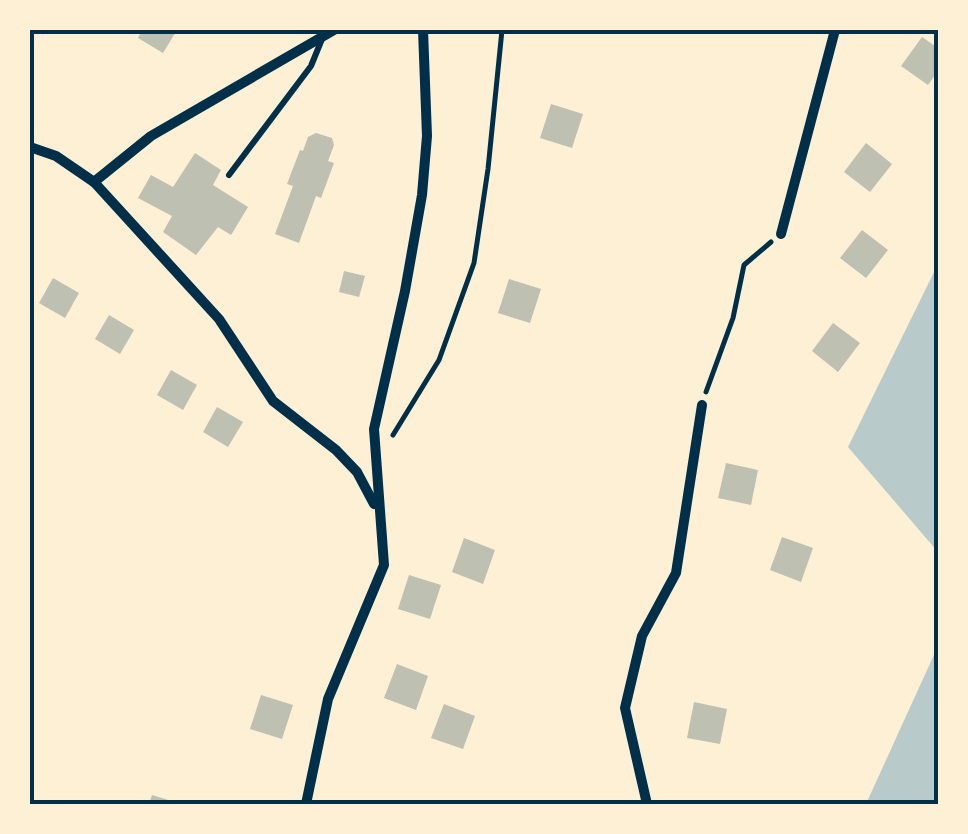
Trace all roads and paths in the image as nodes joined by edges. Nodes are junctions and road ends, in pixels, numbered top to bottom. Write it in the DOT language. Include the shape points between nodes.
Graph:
graph roads {
  1 [pos="334,30"];
  2 [pos="424,30"];
  3 [pos="502,30"];
  4 [pos="835,30"];
  5 [pos="322,39"];
  6 [pos="30,148"];
  7 [pos="229,176"];
  8 [pos="94,182"];
  9 [pos="782,234"];
  10 [pos="702,404"];
  11 [pos="388,448"];
  12 [pos="377,509"];
  13 [pos="306,804"];
  14 [pos="647,804"];
  1 -- 5 [label="street"];
  2 -- 12 [label="street" via="422,195 374,429"];
  3 -- 11 [label="path" via="474,263 439,360"];
  4 -- 9 [label="street"];
  5 -- 7 [label="lane" via="311,66"];
  5 -- 8 [label="street" via="151,136"];
  6 -- 8 [label="street" via="56,156"];
  8 -- 12 [label="street" via="219,319 273,401 357,472"];
  9 -- 10 [label="path" via="744,264"];
  10 -- 14 [label="street" via="676,573 642,636 625,708"];
  12 -- 13 [label="street" via="384,564 328,699"];
}
